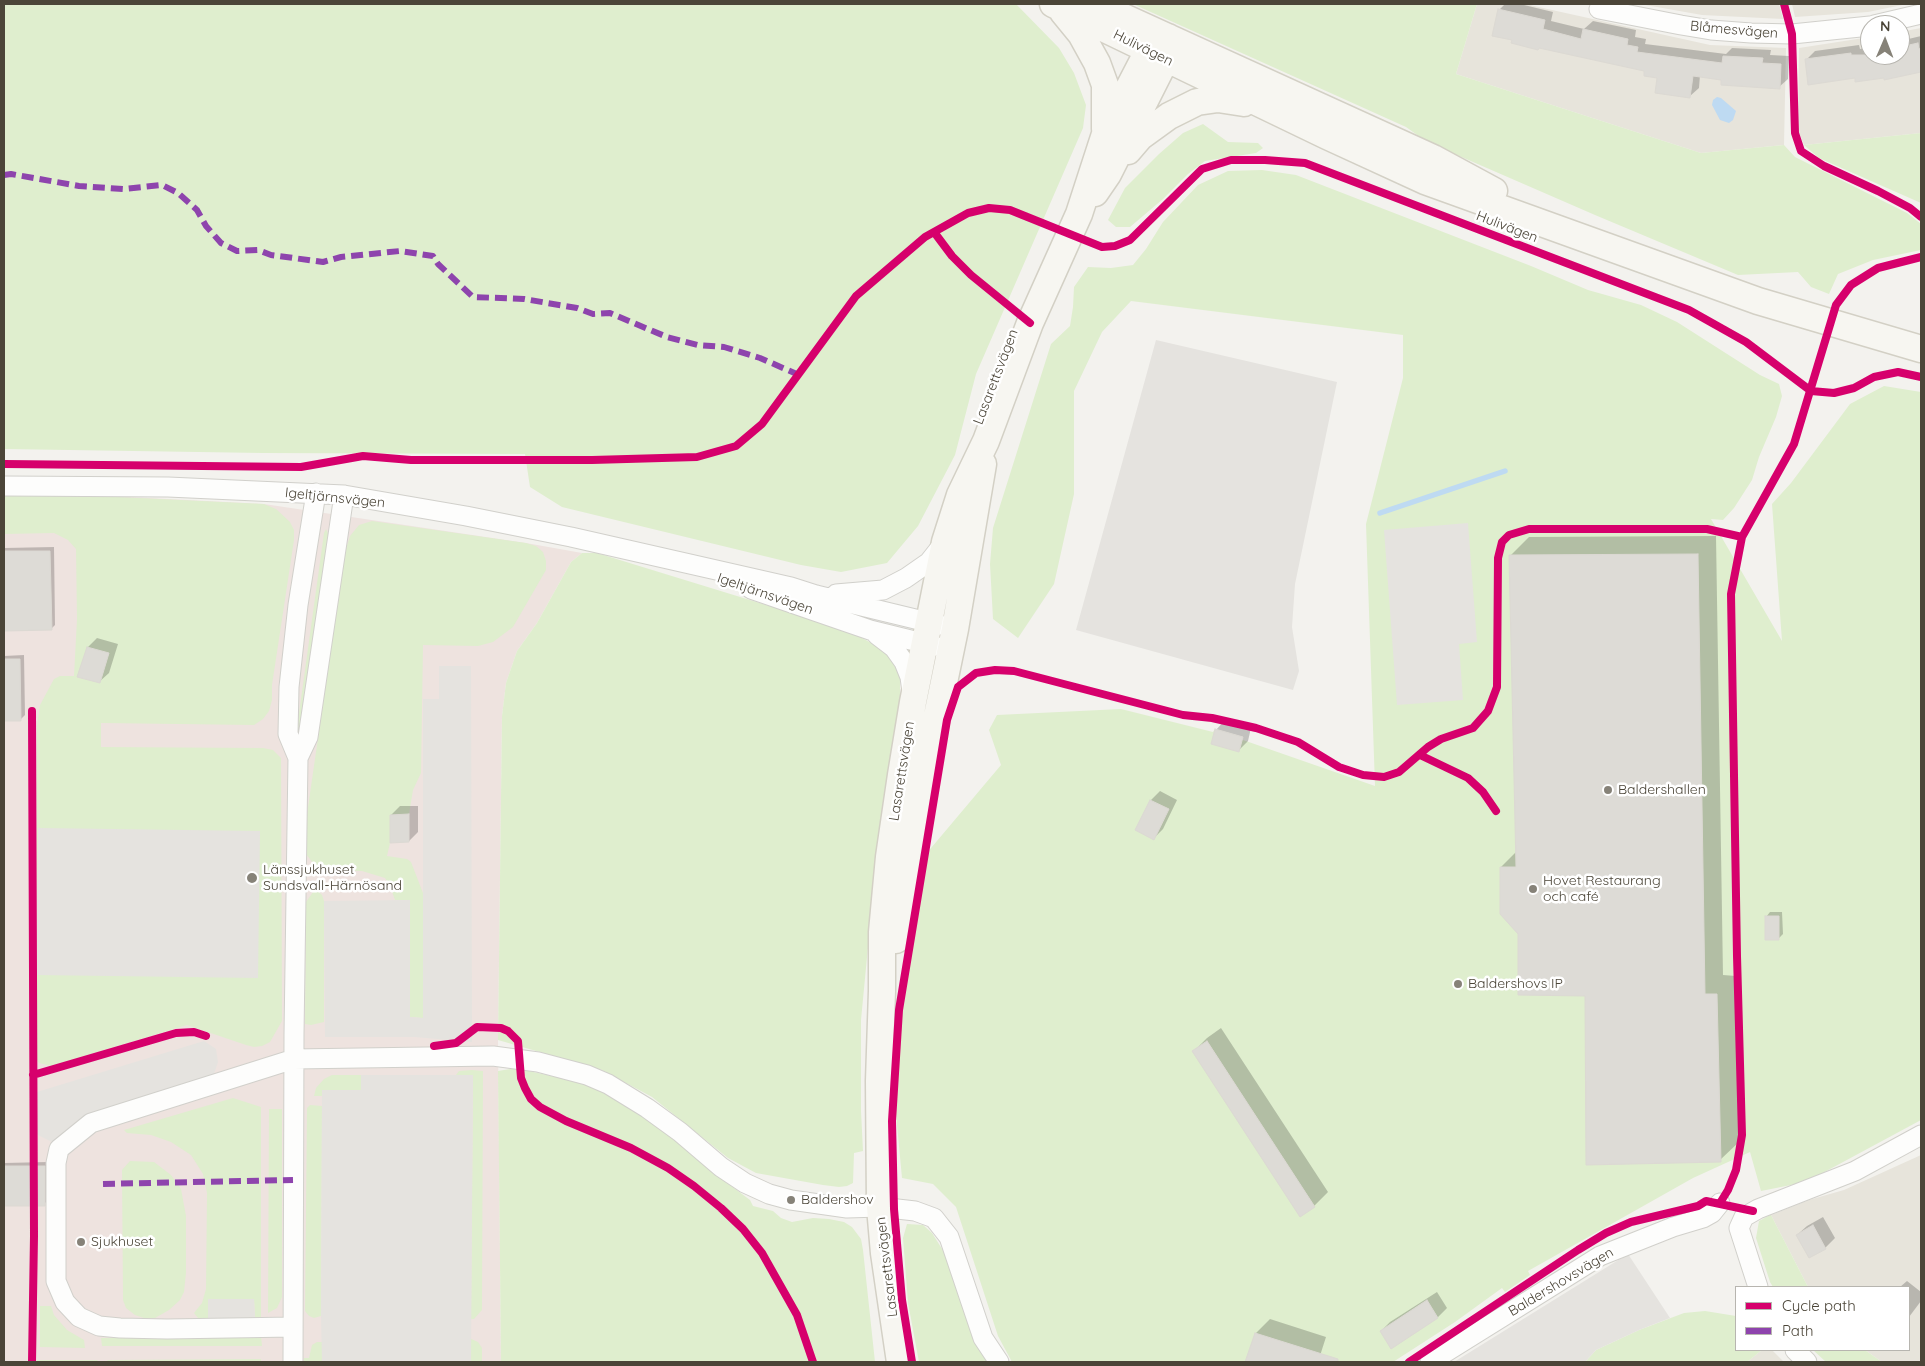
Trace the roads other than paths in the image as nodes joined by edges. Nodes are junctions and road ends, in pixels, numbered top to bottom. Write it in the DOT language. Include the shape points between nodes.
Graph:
graph roads {
  1 [pos="1094,4"];
  2 [pos="1055,5"];
  3 [pos="1599,9"];
  4 [pos="1860,27"];
  5 [pos="1161,49"];
  6 [pos="1262,105"];
  7 [pos="1105,134"];
  8 [pos="1108,174"];
  9 [pos="1079,214"];
  10 [pos="1566,230"];
  11 [pos="1921,349"];
  12 [pos="986,440"];
  13 [pos="4,486"];
  14 [pos="316,493"];
  15 [pos="344,496"];
  16 [pos="945,542"];
  17 [pos="660,558"];
  18 [pos="816,595"];
  19 [pos="870,630"];
  20 [pos="927,633"];
  21 [pos="953,639"];
  22 [pos="913,702"];
  23 [pos="298,758"];
  24 [pos="882,991"];
  25 [pos="294,1059"];
  26 [pos="1921,1135"];
  27 [pos="1720,1203"];
  28 [pos="880,1208"];
  29 [pos="1758,1286"];
  30 [pos="293,1327"];
  31 [pos="1796,1351"];
  32 [pos="293,1362"];
  33 [pos="900,1362"];
  34 [pos="999,1362"];
  35 [pos="1430,1362"];
  36 [pos="1807,1362"];
  1 -- 5 [label="street, Hulivägen"];
  2 -- 5 [label="street, Hulivägen"];
  2 -- 7 [label="street" via="1081,34 1097,63 1105,85"];
  3 -- 4 [label="street, Blåmesvägen" via="1682,25 1743,32 1792,34"];
  5 -- 6 [label="street, Hulivägen"];
  5 -- 7 [label="street, Lasarettsvägen"];
  5 -- 8 [label="street, Lasarettsvägen"];
  5 -- 10 [label="street, Hulivägen" via="1433,158"];
  6 -- 8 [label="street" via="1218,99 1197,102 1169,116 1140,137"];
  6 -- 10 [label="street, Hulivägen" via="1425,181"];
  7 -- 9 [label="street, Lasarettsvägen"];
  8 -- 9 [label="street, Lasarettsvägen"];
  9 -- 12 [label="street, Lasarettsvägen" via="1030,323"];
  10 -- 11 [label="street, Hulivägen" via="1758,301"];
  12 -- 16 [label="street, Lasarettsvägen" via="960,495"];
  12 -- 21 [label="street, Lasarettsvägen"];
  13 -- 14 [label="street, Igeltjärnsvägen" via="168,487"];
  14 -- 15 [label="street, Igeltjärnsvägen"];
  14 -- 23 [label="street" via="289,687 288,734"];
  15 -- 17 [label="street, Igeltjärnsvägen" via="571,536"];
  15 -- 23 [label="street" via="308,738"];
  16 -- 18 [label="street, Igeltjärnsvägen" via="929,562 883,590"];
  16 -- 20 [label="street, Lasarettsvägen"];
  17 -- 18 [label="street, Igeltjärnsvägen"];
  17 -- 19 [label="street, Igeltjärnsvägen"];
  18 -- 20 [label="street, Igeltjärnsvägen"];
  19 -- 20 [label="street, Igeltjärnsvägen"];
  19 -- 22 [label="street, Igeltjärnsvägen" via="894,648 904,662 910,677"];
  20 -- 21 [label="street, Igeltjärnsvägen"];
  20 -- 22 [label="street, Lasarettsvägen"];
  21 -- 24 [label="street, Lasarettsvägen" via="924,779 912,860"];
  22 -- 24 [label="street, Lasarettsvägen" via="889,857 882,932"];
  23 -- 25 [label="street"];
  24 -- 28 [label="street, Lasarettsvägen"];
  25 -- 28 [label="street" via="493,1056 538,1062 587,1075 630,1096 721,1167 761,1190 791,1200 848,1208"];
  25 -- 30 [label="street"];
  25 -- 30 [label="street" via="91,1123 59,1148 56,1163 56,1281 65,1302 79,1317 99,1326 167,1329"];
  26 -- 29 [label="street" via="1855,1171 1748,1213 1739,1228"];
  27 -- 35 [label="street, Baldershovsvägen" via="1703,1218 1600,1256"];
  28 -- 33 [label="street, Lasarettsvägen"];
  28 -- 34 [label="street" via="915,1211 934,1218 948,1237 983,1338"];
  30 -- 32 [label="street"];
  31 -- 36 [label="street"];
}
